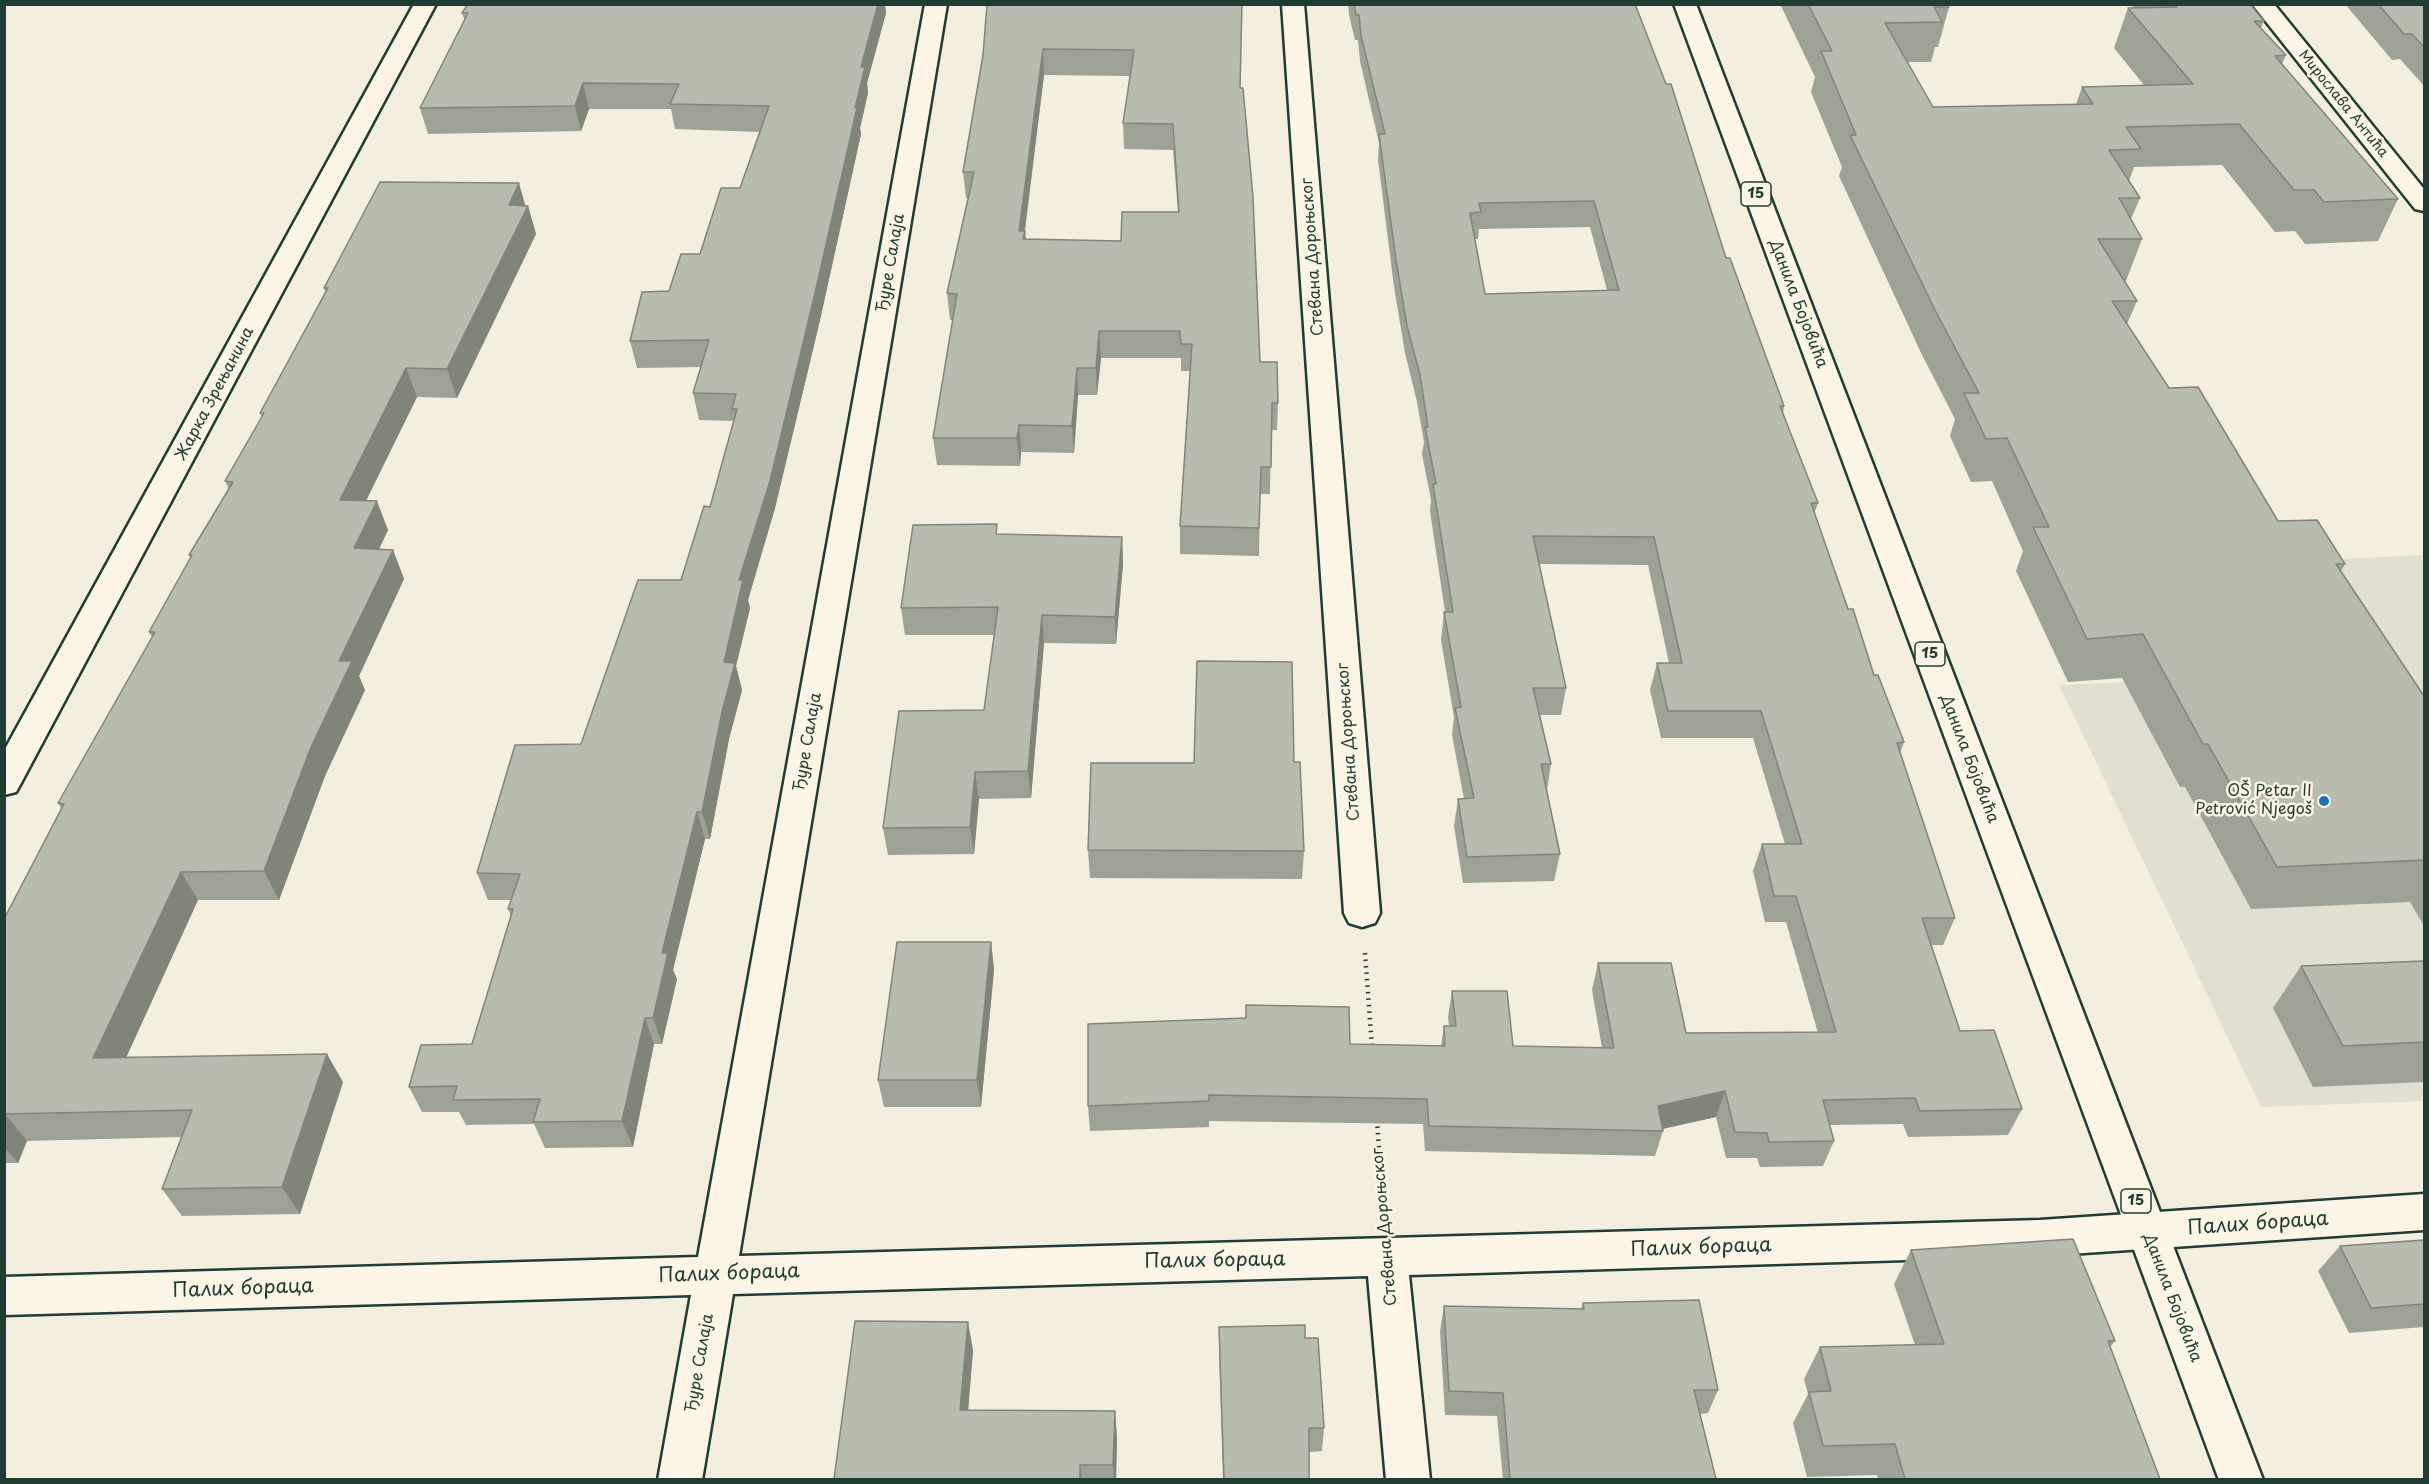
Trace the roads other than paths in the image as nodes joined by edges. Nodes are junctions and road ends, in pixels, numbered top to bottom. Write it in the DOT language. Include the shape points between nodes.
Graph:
graph roads {
  1 [pos="425,4"];
  2 [pos="936,4"];
  3 [pos="1293,4"];
  4 [pos="1685,4"];
  5 [pos="2262,4"];
  6 [pos="2424,204"];
  7 [pos="4,783"];
  8 [pos="1362,913"];
  9 [pos="2424,1212"];
  10 [pos="2147,1232"];
  11 [pos="1387,1257"];
  12 [pos="716,1274"];
  13 [pos="4,1296"];
  14 [pos="680,1479"];
  15 [pos="1408,1479"];
  16 [pos="2241,1479"];
  1 -- 7 [label="street, Жарка Зрењанина"];
  2 -- 12 [label="street, Ђуре Салаја"];
  3 -- 8 [label="street, Стевана Дороњског"];
  4 -- 10 [label="street, Данила Бојовића / 15"];
  5 -- 6 [label="street, Мирослава Антића"];
  9 -- 10 [label="street, Палих бораца"];
  10 -- 11 [label="street, Палих бораца"];
  10 -- 16 [label="street, Данила Бојовића / 15"];
  11 -- 12 [label="street, Палих бораца"];
  11 -- 15 [label="street, Стевана Дороњског"];
  12 -- 13 [label="street, Палих бораца"];
  12 -- 14 [label="street, Ђуре Салаја"];
}
